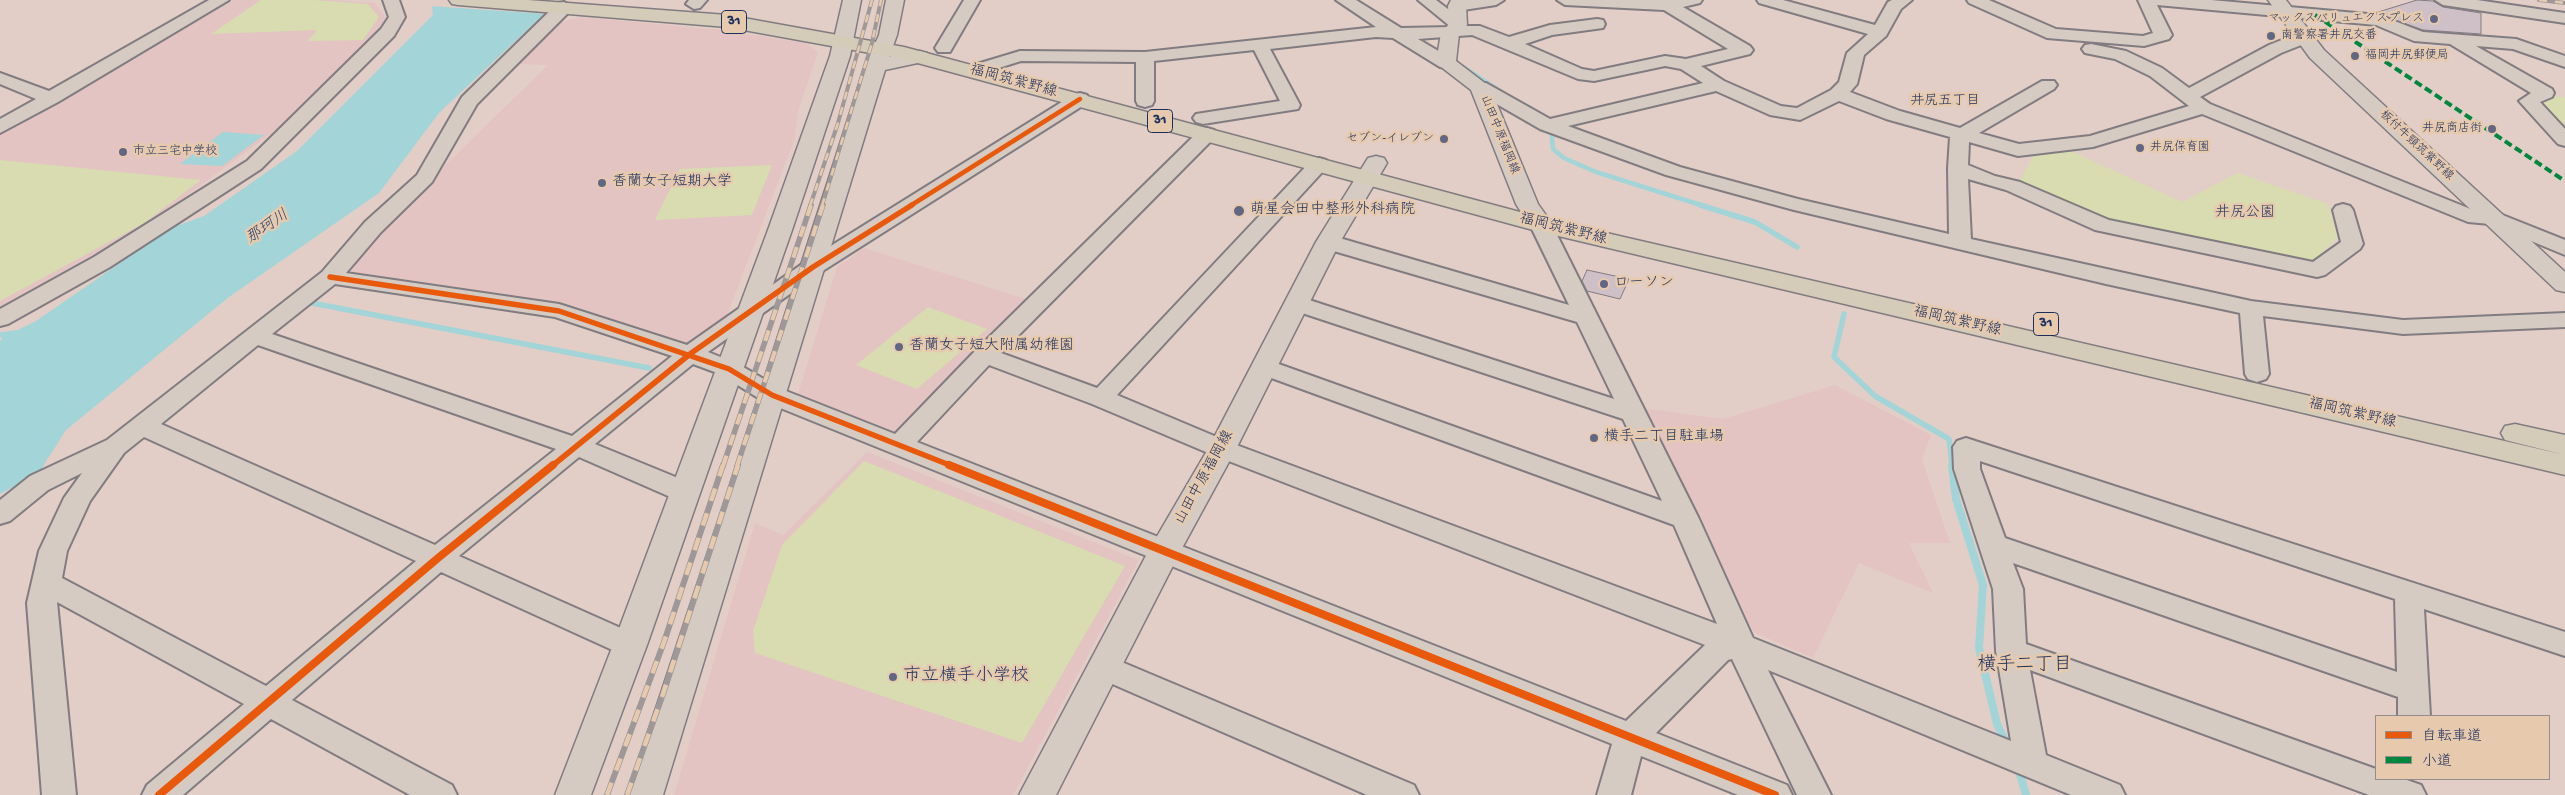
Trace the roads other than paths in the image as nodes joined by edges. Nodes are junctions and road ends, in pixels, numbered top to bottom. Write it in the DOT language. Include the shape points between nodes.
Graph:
graph roads {
  1 [pos="221,0"];
  2 [pos="391,0"];
  3 [pos="458,0"];
  4 [pos="644,0"];
  5 [pos="852,0"];
  6 [pos="894,0"];
  7 [pos="972,0"];
  8 [pos="1344,0"];
  9 [pos="1426,0"];
  10 [pos="1496,0"];
  11 [pos="1565,0"];
  12 [pos="1694,0"];
  13 [pos="1765,0"];
  14 [pos="1904,0"];
  15 [pos="1975,0"];
  16 [pos="2146,0"];
  17 [pos="2156,0"];
  18 [pos="2443,0"];
  19 [pos="697,2"];
  20 [pos="1458,3"];
  21 [pos="1668,5"];
  22 [pos="2280,5"];
  23 [pos="562,7"];
  24 [pos="2565,18"];
  25 [pos="1597,24"];
  26 [pos="1449,31"];
  27 [pos="1398,32"];
  28 [pos="1880,32"];
  29 [pos="845,34"];
  30 [pos="2054,34"];
  31 [pos="2303,38"];
  32 [pos="2454,40"];
  33 [pos="1509,43"];
  34 [pos="1259,44"];
  35 [pos="944,48"];
  36 [pos="882,50"];
  37 [pos="920,57"];
  38 [pos="1145,57"];
  39 [pos="1446,59"];
  40 [pos="1000,62"];
  41 [pos="2565,62"];
  42 [pos="1686,64"];
  43 [pos="973,72"];
  44 [pos="0,78"];
  45 [pos="1718,85"];
  46 [pos="2048,85"];
  47 [pos="1480,87"];
  48 [pos="2545,93"];
  49 [pos="1838,94"];
  50 [pos="2565,95"];
  51 [pos="51,98"];
  52 [pos="1080,99"];
  53 [pos="1145,101"];
  54 [pos="2196,102"];
  55 [pos="1544,123"];
  56 [pos="1205,126"];
  57 [pos="0,127"];
  58 [pos="1960,136"];
  59 [pos="2565,140"];
  60 [pos="1319,164"];
  61 [pos="1958,168"];
  62 [pos="1371,170"];
  63 [pos="2343,210"];
  64 [pos="1534,215"];
  65 [pos="2493,218"];
  66 [pos="1328,242"];
  67 [pos="1960,243"];
  68 [pos="2565,248"];
  69 [pos="813,266"];
  70 [pos="330,277"];
  71 [pos="2565,285"];
  72 [pos="1298,304"];
  73 [pos="2250,308"];
  74 [pos="750,311"];
  75 [pos="1586,317"];
  76 [pos="0,319"];
  77 [pos="2563,322"];
  78 [pos="254,336"];
  79 [pos="690,354"];
  80 [pos="985,354"];
  81 [pos="1264,367"];
  82 [pos="729,369"];
  83 [pos="2257,374"];
  84 [pos="772,395"];
  85 [pos="1102,398"];
  86 [pos="1634,414"];
  87 [pos="143,426"];
  88 [pos="899,445"];
  89 [pos="2565,445"];
  90 [pos="116,446"];
  91 [pos="576,446"];
  92 [pos="1222,449"];
  93 [pos="2565,464"];
  94 [pos="685,492"];
  95 [pos="0,514"];
  96 [pos="1685,519"];
  97 [pos="1993,545"];
  98 [pos="1165,550"];
  99 [pos="438,558"];
  100 [pos="46,583"];
  101 [pos="2409,593"];
  102 [pos="2565,644"];
  103 [pos="630,645"];
  104 [pos="1741,646"];
  105 [pos="2011,651"];
  106 [pos="1105,667"];
  107 [pos="270,703"];
  108 [pos="2413,703"];
  109 [pos="1630,738"];
  110 [pos="2014,756"];
  111 [pos="2416,780"];
  112 [pos="59,795"];
  113 [pos="159,795"];
  114 [pos="440,795"];
  115 [pos="572,795"];
  116 [pos="645,795"];
  117 [pos="1037,795"];
  118 [pos="1402,795"];
  119 [pos="1614,795"];
  120 [pos="1775,795"];
  121 [pos="1814,795"];
  122 [pos="2108,795"];
  123 [pos="2409,795"];
  124 [pos="2417,795"];
  1 -- 51 [label="street"];
  2 -- 76 [label="street" via="397,17 388,32 254,165 102,262"];
  3 -- 23 [label="main road, 31"];
  4 -- 19 [label="main road, 福岡筑紫野線 / 31"];
  5 -- 29 [label="street"];
  6 -- 36 [label="street"];
  7 -- 35 [label="street"];
  8 -- 27 [label="street"];
  9 -- 26 [label="street"];
  10 -- 20 [label="street"];
  11 -- 21 [label="street"];
  12 -- 21 [label="street"];
  13 -- 28 [label="street"];
  14 -- 28 [label="street" via="1894,6"];
  15 -- 30 [label="street"];
  16 -- 30 [label="street" via="2164,35 2156,39 2144,41"];
  17 -- 22 [label="street"];
  18 -- 24 [label="street"];
  19 -- 29 [label="main road, 福岡筑紫野線 / 31" via="780,15"];
  20 -- 26 [label="street"];
  21 -- 42 [label="street" via="1744,50"];
  22 -- 31 [label="street, 板付牛頸筑紫野線"];
  22 -- 32 [label="street" via="2379,20 2420,37"];
  23 -- 29 [label="main road, 福岡筑紫野線 / 31"];
  23 -- 70 [label="street" via="469,101 425,178 373,227"];
  25 -- 33 [label="street" via="1550,30"];
  26 -- 27 [label="street"];
  26 -- 33 [label="street" via="1474,30"];
  26 -- 39 [label="street"];
  27 -- 34 [label="street"];
  27 -- 39 [label="street"];
  28 -- 49 [label="street" via="1856,53 1848,84"];
  29 -- 36 [label="main road, 福岡筑紫野線 / 31"];
  29 -- 74 [label="street"];
  30 -- 54 [label="street" via="2084,48 2120,55 2156,72"];
  31 -- 54 [label="street" via="2275,50"];
  31 -- 65 [label="street, 板付牛頸筑紫野線" via="2336,73"];
  32 -- 41 [label="street" via="2516,44"];
  32 -- 48 [label="street"];
  33 -- 42 [label="street" via="1578,74 1594,76 1665,61"];
  34 -- 38 [label="street"];
  34 -- 56 [label="street" via="1291,105"];
  35 -- 36 [label="main road, 福岡筑紫野線 / 31"];
  35 -- 40 [label="main road, 福岡筑紫野線 / 31"];
  36 -- 37 [label="street"];
  36 -- 69 [label="street"];
  37 -- 43 [label="main road, 福岡筑紫野線 / 31"];
  38 -- 40 [label="street" via="1020,56"];
  38 -- 53 [label="street"];
  39 -- 47 [label="street, 山田中原福岡線"];
  40 -- 43 [label="street"];
  40 -- 53 [label="main road, 福岡筑紫野線 / 31"];
  42 -- 45 [label="street"];
  43 -- 52 [label="main road, 福岡筑紫野線 / 31"];
  44 -- 51 [label="street"];
  45 -- 49 [label="street" via="1777,111 1800,114"];
  45 -- 55 [label="street"];
  46 -- 58 [label="street"];
  47 -- 55 [label="street"];
  47 -- 64 [label="street, 山田中原福岡線"];
  48 -- 50 [label="street"];
  48 -- 59 [label="street" via="2528,101"];
  49 -- 58 [label="street"];
  51 -- 57 [label="street"];
  52 -- 56 [label="main road, 福岡筑紫野線 / 31"];
  52 -- 69 [label="street"];
  53 -- 56 [label="main road, 福岡筑紫野線 / 31"];
  54 -- 58 [label="street" via="2093,141 2018,150"];
  54 -- 65 [label="street" via="2475,218"];
  55 -- 67 [label="street" via="1673,171 1794,204"];
  56 -- 60 [label="main road, 福岡筑紫野線 / 31"];
  56 -- 62 [label="main road, 福岡筑紫野線 / 31"];
  56 -- 80 [label="street"];
  58 -- 61 [label="street"];
  60 -- 62 [label="main road, 福岡筑紫野線 / 31"];
  60 -- 85 [label="street"];
  61 -- 63 [label="street" via="2014,186 2102,225 2317,270 2352,244"];
  61 -- 67 [label="street"];
  62 -- 64 [label="main road, 福岡筑紫野線 / 31"];
  62 -- 66 [label="street, 山田中原福岡線"];
  64 -- 75 [label="street"];
  64 -- 83 [label="main road, 福岡筑紫野線 / 31"];
  64 -- 93 [label="main road, 福岡筑紫野線 / 31"];
  65 -- 68 [label="street"];
  65 -- 71 [label="street, 板付牛頸筑紫野線"];
  66 -- 72 [label="street, 山田中原福岡線"];
  66 -- 75 [label="street"];
  67 -- 73 [label="street"];
  69 -- 74 [label="street"];
  69 -- 84 [label="street"];
  70 -- 78 [label="street"];
  70 -- 79 [label="street" via="559,311"];
  72 -- 81 [label="street, 山田中原福岡線"];
  72 -- 86 [label="street"];
  73 -- 77 [label="street" via="2404,328"];
  73 -- 83 [label="street"];
  74 -- 79 [label="street"];
  74 -- 82 [label="street"];
  75 -- 86 [label="street"];
  78 -- 87 [label="street"];
  78 -- 91 [label="street"];
  79 -- 82 [label="street"];
  79 -- 91 [label="street"];
  80 -- 85 [label="street"];
  80 -- 88 [label="street"];
  81 -- 92 [label="street, 山田中原福岡線"];
  81 -- 96 [label="street"];
  82 -- 84 [label="street"];
  82 -- 94 [label="street"];
  83 -- 89 [label="main road, 福岡筑紫野線 / 31"];
  84 -- 88 [label="street"];
  84 -- 116 [label="street"];
  85 -- 92 [label="street"];
  86 -- 96 [label="street"];
  87 -- 90 [label="street"];
  87 -- 99 [label="street"];
  88 -- 98 [label="street"];
  90 -- 95 [label="street" via="39,483"];
  90 -- 100 [label="street" via="78,498 53,551"];
  91 -- 94 [label="street"];
  91 -- 99 [label="street"];
  92 -- 98 [label="street, 山田中原福岡線"];
  92 -- 104 [label="street"];
  94 -- 103 [label="street"];
  96 -- 104 [label="street"];
  97 -- 101 [label="street" via="1967,469 1966,447"];
  97 -- 105 [label="street" via="2008,589"];
  97 -- 108 [label="street"];
  98 -- 106 [label="street, 山田中原福岡線"];
  98 -- 109 [label="street"];
  99 -- 103 [label="street"];
  99 -- 107 [label="street"];
  100 -- 107 [label="street"];
  100 -- 112 [label="street" via="42,603"];
  101 -- 102 [label="street"];
  101 -- 108 [label="street"];
  103 -- 115 [label="street"];
  104 -- 109 [label="street" via="1719,650"];
  104 -- 110 [label="street"];
  104 -- 121 [label="street"];
  105 -- 110 [label="street"];
  105 -- 123 [label="street"];
  106 -- 117 [label="street, 山田中原福岡線"];
  106 -- 118 [label="street"];
  107 -- 113 [label="street"];
  107 -- 114 [label="street"];
  109 -- 119 [label="street"];
  109 -- 120 [label="street"];
  110 -- 122 [label="street"];
  111 -- 124 [label="street"];
}
